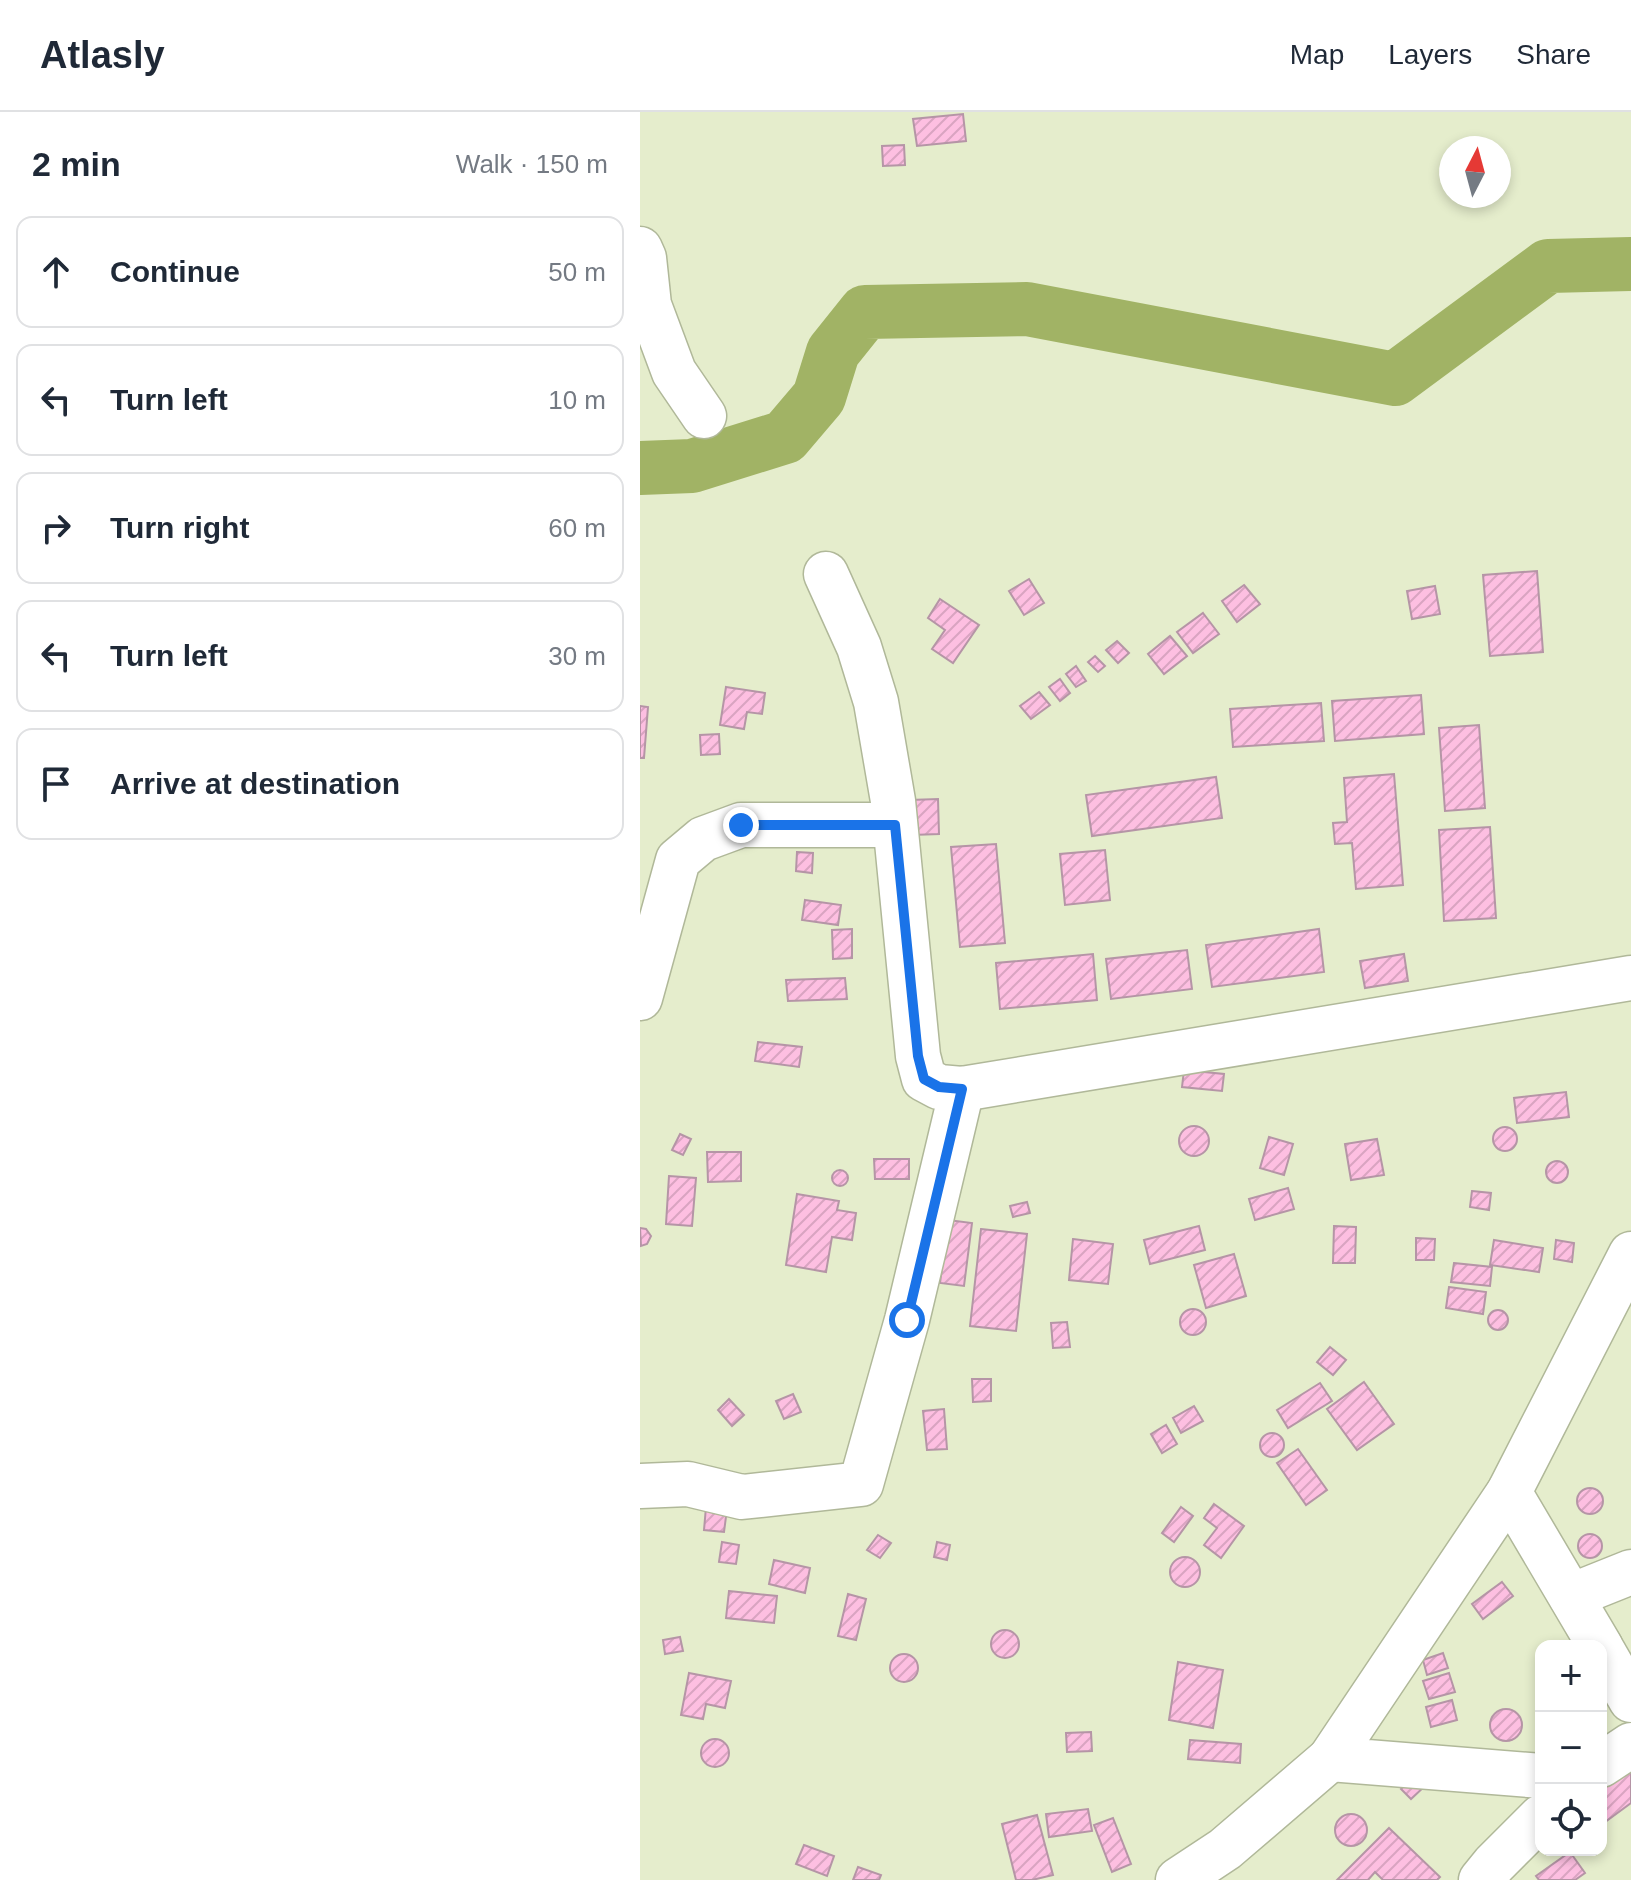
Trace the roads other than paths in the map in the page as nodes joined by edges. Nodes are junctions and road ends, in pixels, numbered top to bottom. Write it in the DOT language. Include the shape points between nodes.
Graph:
graph roads {
  1 [pos="640,249"];
  2 [pos="704,416"];
  3 [pos="826,574"];
  4 [pos="895,825"];
  5 [pos="659,860"];
  6 [pos="1631,978"];
  7 [pos="640,998"];
  8 [pos="962,1089"];
  9 [pos="1631,1254"];
  10 [pos="640,1486"];
  11 [pos="1509,1492"];
  12 [pos="1631,1572"];
  13 [pos="1571,1596"];
  14 [pos="1596,1640"];
  15 [pos="1607,1659"];
  16 [pos="1631,1700"];
  17 [pos="1631,1745"];
  18 [pos="1330,1759"];
  19 [pos="1607,1761"];
  20 [pos="1535,1776"];
  21 [pos="1535,1823"];
  22 [pos="1178,1880"];
  23 [pos="1481,1880"];
  1 -- 2 [label="street" via="649,305 674,372"];
  3 -- 4 [label="street" via="859,647 876,702"];
  4 -- 5 [label="street" via="741,825"];
  4 -- 8 [label="street" via="918,1056 924,1079"];
  5 -- 7 [label="street"];
  6 -- 8 [label="street"];
  8 -- 10 [label="street" via="861,1484 742,1497 688,1484"];
  9 -- 11 [label="street"];
  11 -- 13 [label="street"];
  11 -- 18 [label="street"];
  12 -- 13 [label="street"];
  13 -- 14 [label="street"];
  15 -- 16 [label="street"];
  17 -- 19 [label="street"];
  18 -- 20 [label="street"];
  18 -- 22 [label="street" via="1225,1849"];
  21 -- 23 [label="street"];
}
